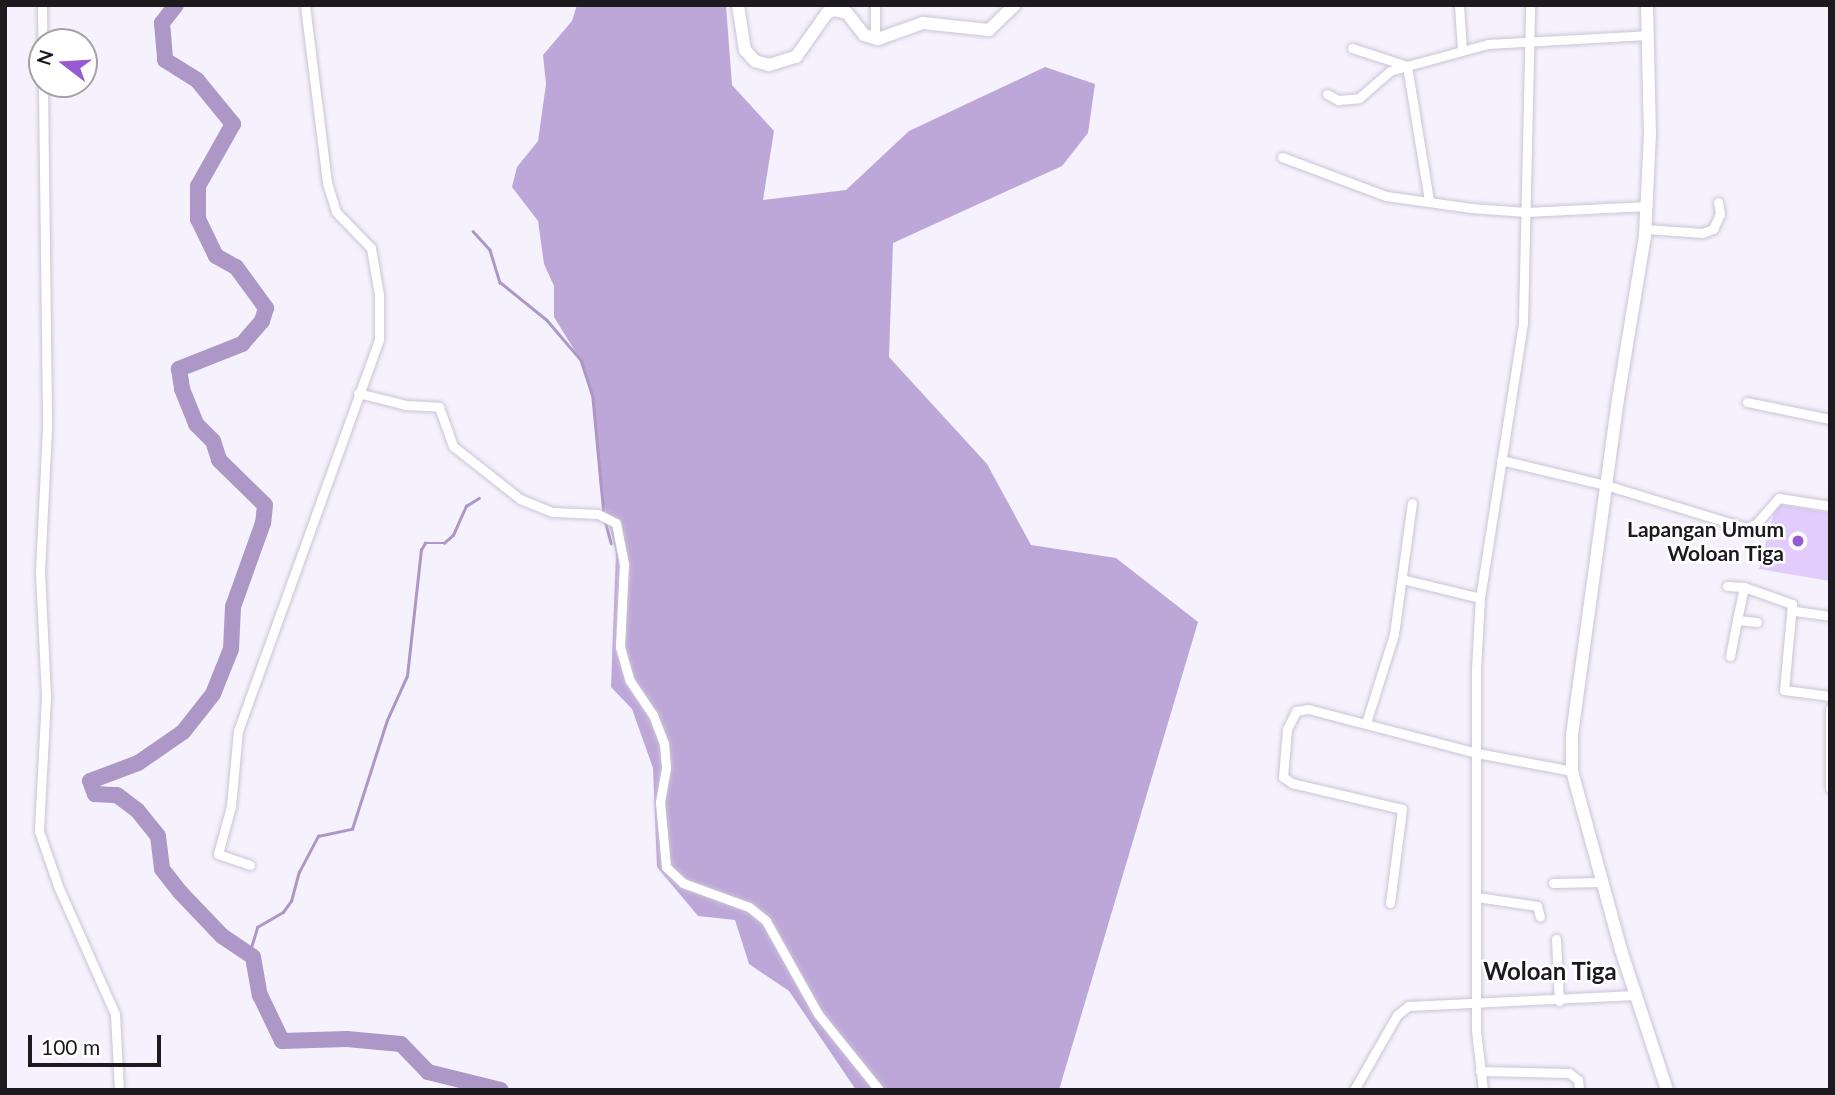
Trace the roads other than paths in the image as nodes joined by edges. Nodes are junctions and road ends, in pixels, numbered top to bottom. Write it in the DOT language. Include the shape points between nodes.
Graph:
graph roads {
  1 [pos="42,5"];
  2 [pos="306,5"];
  3 [pos="738,5"];
  4 [pos="875,5"];
  5 [pos="1015,5"];
  6 [pos="1459,5"];
  7 [pos="1530,5"];
  8 [pos="1647,5"];
  9 [pos="1647,35"];
  10 [pos="874,38"];
  11 [pos="1528,41"];
  12 [pos="1352,48"];
  13 [pos="1462,50"];
  14 [pos="1407,66"];
  15 [pos="1327,94"];
  16 [pos="1282,157"];
  17 [pos="1429,201"];
  18 [pos="1718,202"];
  19 [pos="1648,206"];
  20 [pos="1526,212"];
  21 [pos="1646,229"];
  22 [pos="358,393"];
  23 [pos="1747,402"];
  24 [pos="1830,419"];
  25 [pos="1501,460"];
  26 [pos="1609,486"];
  27 [pos="1412,503"];
  28 [pos="1830,506"];
  29 [pos="1402,579"];
  30 [pos="1727,586"];
  31 [pos="1744,587"];
  32 [pos="1480,598"];
  33 [pos="1795,611"];
  34 [pos="1830,616"];
  35 [pos="1737,620"];
  36 [pos="1757,622"];
  37 [pos="1730,656"];
  38 [pos="1830,696"];
  39 [pos="1830,709"];
  40 [pos="1366,723"];
  41 [pos="1477,753"];
  42 [pos="1572,771"];
  43 [pos="1830,788"];
  44 [pos="250,865"];
  45 [pos="1602,882"];
  46 [pos="1553,883"];
  47 [pos="1477,897"];
  48 [pos="1390,903"];
  49 [pos="1540,917"];
  50 [pos="1556,939"];
  51 [pos="1636,996"];
  52 [pos="1559,1001"];
  53 [pos="1477,1006"];
  54 [pos="1480,1071"];
  55 [pos="119,1090"];
  56 [pos="879,1090"];
  57 [pos="1354,1090"];
  58 [pos="1483,1090"];
  59 [pos="1579,1090"];
  60 [pos="1667,1090"];
  1 -- 55 [label="street" via="47,428 40,573 46,697 39,831 49,864 116,1014"];
  2 -- 22 [label="street" via="327,182 337,212 371,248 379,295 379,339"];
  3 -- 10 [label="main road" via="746,50 762,64 778,65 796,57 827,13 834,10 847,13 860,31"];
  4 -- 10 [label="street"];
  5 -- 10 [label="main road" via="989,30 923,23"];
  6 -- 13 [label="street"];
  7 -- 11 [label="street"];
  8 -- 9 [label="main road"];
  9 -- 11 [label="street"];
  9 -- 19 [label="main road"];
  11 -- 13 [label="street"];
  11 -- 20 [label="street"];
  12 -- 14 [label="street"];
  13 -- 14 [label="street"];
  14 -- 15 [label="street" via="1390,71 1359,98 1338,100"];
  14 -- 17 [label="street"];
  16 -- 17 [label="street" via="1386,196"];
  17 -- 20 [label="street"];
  18 -- 21 [label="street" via="1720,214 1713,229 1702,233"];
  19 -- 20 [label="street"];
  19 -- 21 [label="main road"];
  20 -- 25 [label="street" via="1523,322"];
  21 -- 26 [label="main road" via="1621,376"];
  22 -- 44 [label="street" via="336,469 238,731 232,806 218,854"];
  22 -- 56 [label="street" via="406,405 439,407 453,446 520,499 554,512 598,514 616,523 624,564 620,647 630,681 653,715 664,744 666,768 660,802 666,867 683,883 749,907 766,920 818,1014"];
  23 -- 24 [label="street"];
  25 -- 26 [label="street"];
  25 -- 32 [label="street"];
  26 -- 28 [label="street" via="1746,528 1756,524 1779,498"];
  26 -- 42 [label="main road" via="1572,734"];
  27 -- 29 [label="street"];
  29 -- 32 [label="street"];
  29 -- 40 [label="street" via="1394,634"];
  30 -- 31 [label="street"];
  31 -- 33 [label="street" via="1785,599"];
  31 -- 35 [label="street"];
  32 -- 41 [label="street"];
  33 -- 34 [label="street"];
  33 -- 38 [label="street" via="1784,690"];
  35 -- 36 [label="street"];
  35 -- 37 [label="street"];
  39 -- 43 [label="street"];
  40 -- 41 [label="street"];
  40 -- 48 [label="street" via="1308,709 1296,711 1287,729 1281,770 1292,783 1402,809"];
  41 -- 42 [label="street"];
  41 -- 47 [label="street"];
  42 -- 45 [label="main road"];
  45 -- 46 [label="street"];
  45 -- 51 [label="main road"];
  47 -- 49 [label="street" via="1537,906"];
  47 -- 53 [label="street"];
  50 -- 52 [label="street"];
  51 -- 52 [label="street"];
  51 -- 60 [label="main road"];
  52 -- 53 [label="street"];
  53 -- 54 [label="street"];
  53 -- 57 [label="street" via="1424,1004 1401,1011"];
  54 -- 58 [label="street"];
  54 -- 59 [label="street" via="1569,1073 1578,1080"];
}
